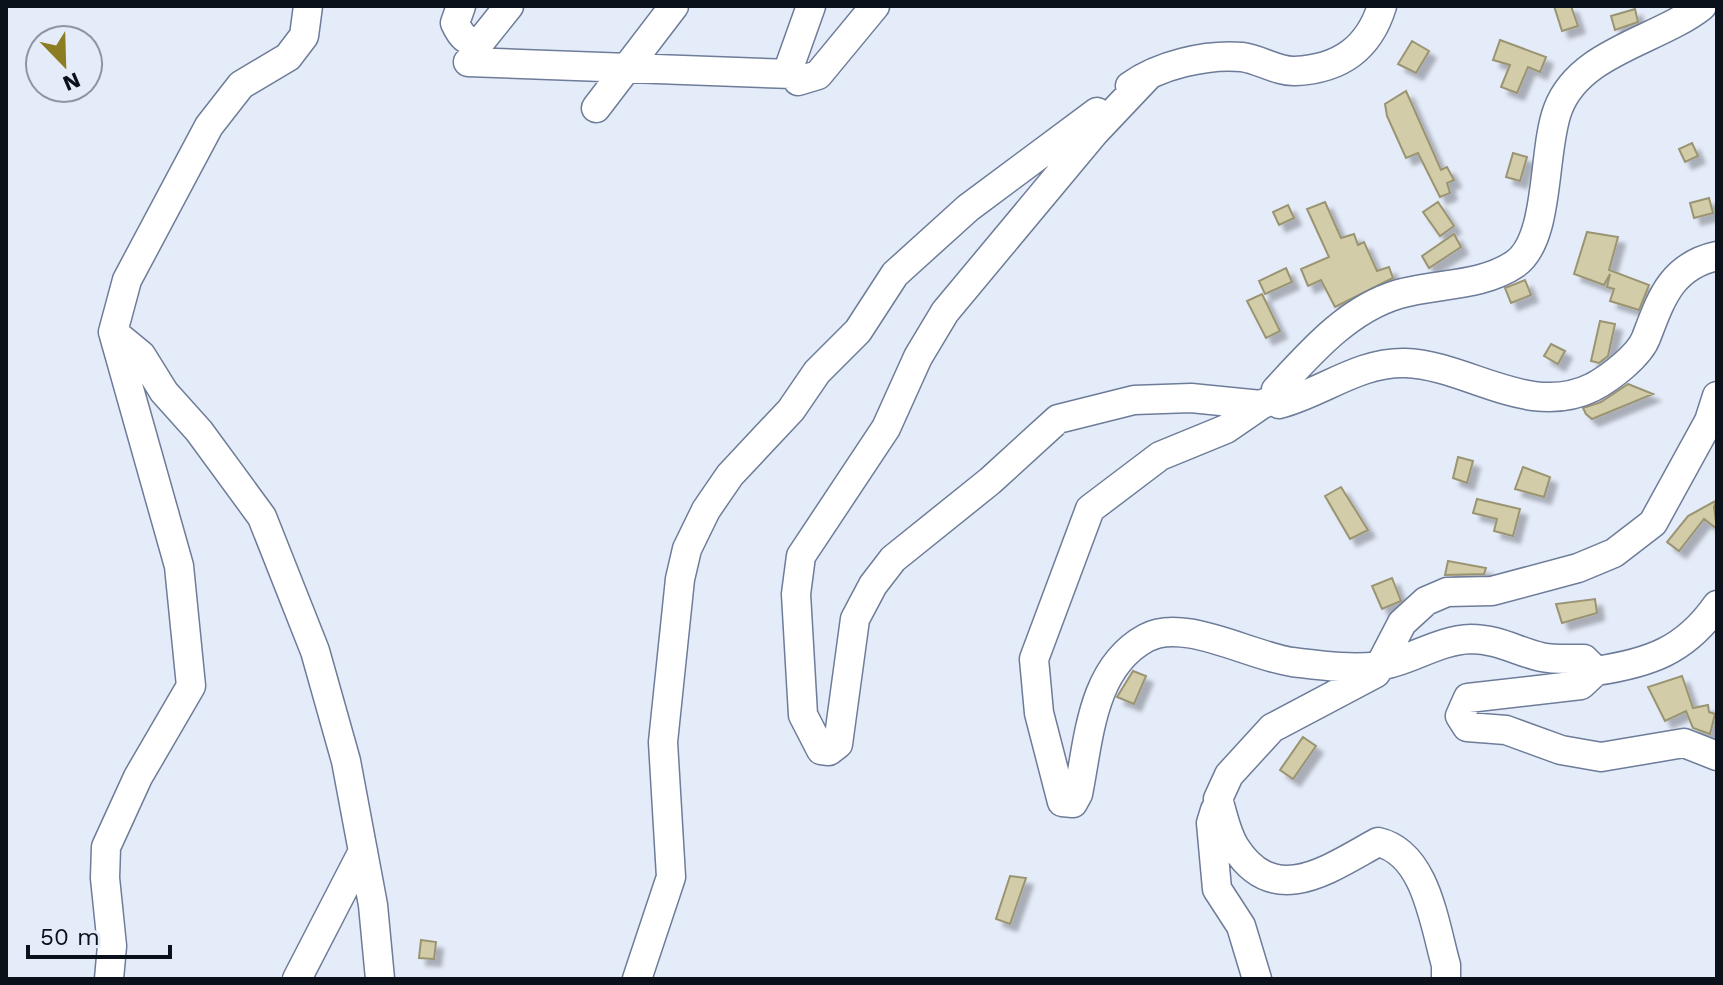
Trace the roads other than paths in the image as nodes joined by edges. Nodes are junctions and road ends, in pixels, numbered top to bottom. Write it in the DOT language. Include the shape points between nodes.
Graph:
graph roads {
  1 [pos="308,6"];
  2 [pos="461,6"];
  3 [pos="509,6"];
  4 [pos="674,6"];
  5 [pos="811,6"];
  6 [pos="875,6"];
  7 [pos="1382,6"];
  8 [pos="1702,6"];
  9 [pos="468,62"];
  10 [pos="626,66"];
  11 [pos="792,74"];
  12 [pos="1147,77"];
  13 [pos="596,108"];
  14 [pos="1717,256"];
  15 [pos="113,332"];
  16 [pos="1717,396"];
  17 [pos="1268,401"];
  18 [pos="1717,605"];
  19 [pos="1379,666"];
  20 [pos="1596,671"];
  21 [pos="1717,756"];
  22 [pos="1218,799"];
  23 [pos="363,851"];
  24 [pos="109,979"];
  25 [pos="297,979"];
  26 [pos="380,979"];
  27 [pos="637,979"];
  28 [pos="1257,979"];
  29 [pos="1446,979"];
  1 -- 15 [label="street" via="304,36 288,57 241,85 209,126 127,280"];
  2 -- 3 [label="street" via="455,23 461,36 472,42 481,41"];
  4 -- 10 [label="street"];
  5 -- 11 [label="street" via="790,65"];
  6 -- 11 [label="street" via="818,75 798,81"];
  7 -- 12 [label="street" via="1374,33 1356,51 1330,63 1294,71 1244,57 1215,56"];
  8 -- 17 [label="street" via="1575,82 1558,108 1534,243 1517,263 1489,277 1397,294 1368,307 1336,329"];
  9 -- 10 [label="street"];
  10 -- 11 [label="street"];
  10 -- 13 [label="street"];
  12 -- 17 [label="street" via="945,312 886,428 801,556 796,594 803,715 815,743 829,751 838,744 855,619 873,585 893,559 1058,419 1134,400"];
  12 -- 27 [label="street" via="968,208 895,274 858,331 817,372 706,510 687,549 680,579 663,742 671,877"];
  14 -- 17 [label="street" via="1672,279 1650,319 1645,341 1592,388 1549,398 1402,363 1357,371 1302,398"];
  15 -- 23 [label="street" via="141,355 262,517 315,651 346,761"];
  15 -- 24 [label="street" via="179,566 191,686 138,777 106,847"];
  16 -- 19 [label="street" via="1709,421 1653,523 1614,553 1578,568 1492,591 1447,592 1426,601 1402,623"];
  17 -- 19 [label="street" via="1226,429 1160,456 1090,509 1034,659 1039,713 1062,802 1073,803 1078,794 1102,685 1124,655 1146,638 1168,630 1186,631 1292,662"];
  18 -- 20 [label="street" via="1699,632 1641,664"];
  19 -- 20 [label="street" via="1467,639 1496,640 1542,657 1584,659"];
  19 -- 22 [label="street" via="1376,673 1272,728 1229,775"];
  20 -- 21 [label="street" via="1581,685 1468,698 1460,716 1467,727 1506,730 1561,750 1601,757 1684,743"];
  22 -- 28 [label="street" via="1211,823 1217,889 1241,926"];
  22 -- 29 [label="street" via="1233,845 1266,877 1314,877 1378,842 1395,846 1410,859 1420,883"];
  23 -- 25 [label="street"];
  23 -- 26 [label="street"];
}
